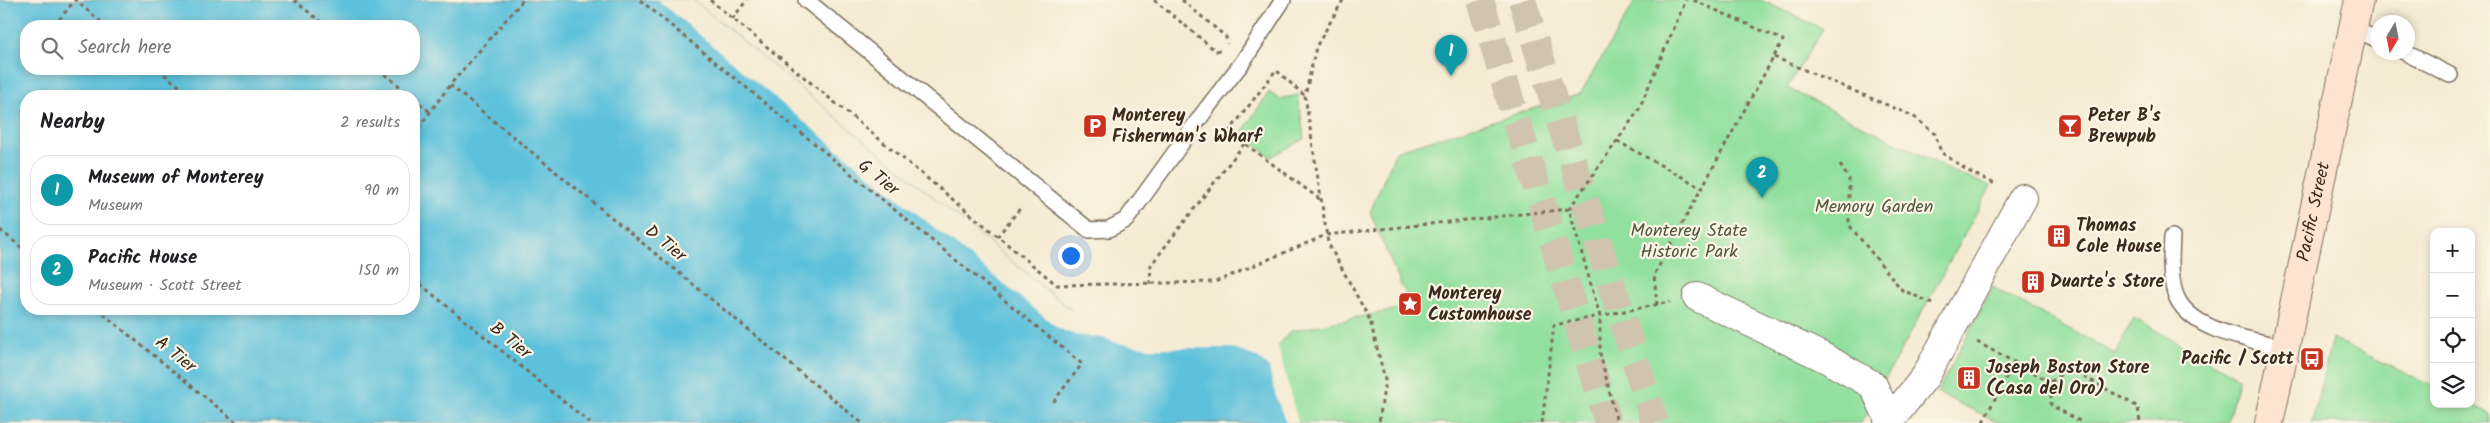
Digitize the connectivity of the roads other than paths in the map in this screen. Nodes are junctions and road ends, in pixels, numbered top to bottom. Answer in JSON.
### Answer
{"nodes":[{"id":1,"x":806,"y":0,"type":"edge"},
{"id":2,"x":1283,"y":0,"type":"edge"},
{"id":3,"x":2359,"y":0,"type":"edge"},
{"id":4,"x":2353,"y":28,"type":"junction"},
{"id":5,"x":2370,"y":36,"type":"edge"},
{"id":6,"x":2415,"y":58,"type":"edge"},
{"id":7,"x":2450,"y":75,"type":"dead end"},
{"id":8,"x":2022,"y":198,"type":"dead end"},
{"id":9,"x":2172,"y":237,"type":"dead end"},
{"id":10,"x":1698,"y":296,"type":"road end"},
{"id":11,"x":2285,"y":347,"type":"junction"},
{"id":12,"x":1889,"y":422,"type":"edge"},
{"id":13,"x":1917,"y":423,"type":"edge"},
{"id":14,"x":2269,"y":423,"type":"edge"}],
"edges":[{"from":1,"to":2,"type":"lane"},
{"from":3,"to":4,"type":"main road","name":"Pacific Street"},
{"from":4,"to":5,"type":"lane"},
{"from":4,"to":11,"type":"main road","name":"Pacific Street"},
{"from":6,"to":7,"type":"lane"},
{"from":8,"to":12,"type":"street"},
{"from":9,"to":11,"type":"lane"},
{"from":10,"to":12,"type":"street"},
{"from":11,"to":14,"type":"main road","name":"Pacific Street"},
{"from":12,"to":13,"type":"street"}]}
